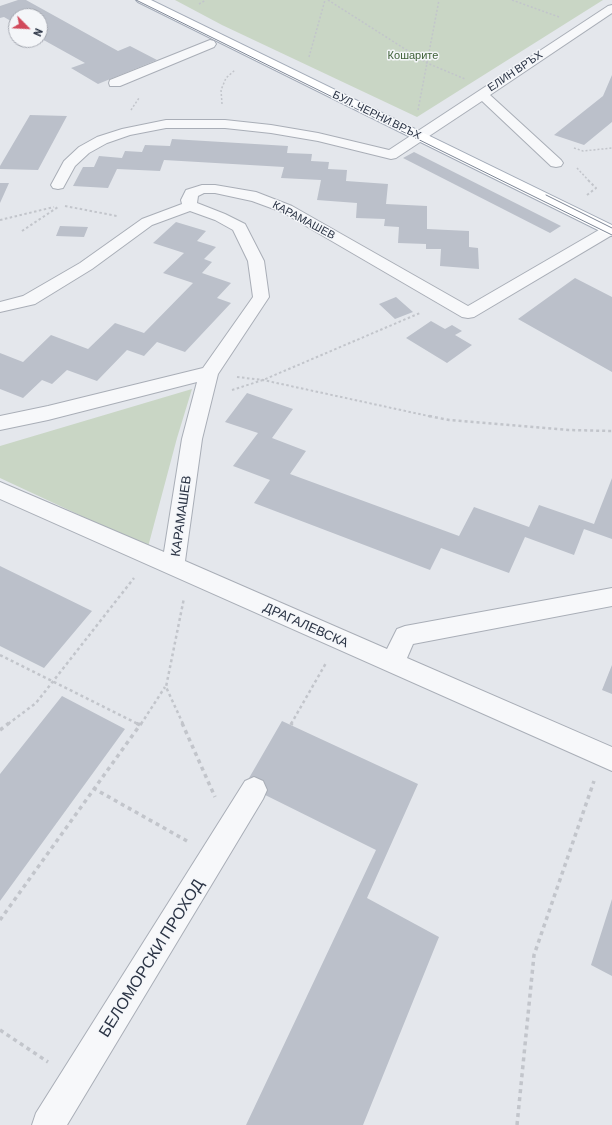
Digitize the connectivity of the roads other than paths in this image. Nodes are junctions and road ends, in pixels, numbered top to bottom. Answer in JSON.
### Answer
{"nodes":[{"id":1,"x":142,"y":0,"type":"edge"},
{"id":2,"x":612,"y":8,"type":"edge"},
{"id":3,"x":210,"y":44,"type":"dead end"},
{"id":4,"x":115,"y":83,"type":"dead end"},
{"id":5,"x":485,"y":92,"type":"junction"},
{"id":6,"x":419,"y":136,"type":"junction"},
{"id":7,"x":556,"y":163,"type":"dead end"},
{"id":8,"x":58,"y":185,"type":"dead end"},
{"id":9,"x":190,"y":206,"type":"junction"},
{"id":10,"x":611,"y":230,"type":"edge"},
{"id":11,"x":0,"y":307,"type":"edge"},
{"id":12,"x":209,"y":373,"type":"junction"},
{"id":13,"x":0,"y":423,"type":"edge"},
{"id":14,"x":0,"y":490,"type":"edge"},
{"id":15,"x":181,"y":570,"type":"junction"},
{"id":16,"x":612,"y":597,"type":"edge"},
{"id":17,"x":392,"y":663,"type":"junction"},
{"id":18,"x":608,"y":757,"type":"edge"},
{"id":19,"x":254,"y":790,"type":"dead end"},
{"id":20,"x":48,"y":1125,"type":"edge"}],
"edges":[{"from":1,"to":6,"type":"main road","name":"БУЛ. ЧЕРНИ ВРЪХ"},
{"from":2,"to":5,"type":"street","name":"ЕЛИН ВРЪХ"},
{"from":3,"to":4,"type":"street"},
{"from":5,"to":6,"type":"street","name":"ЕЛИН ВРЪХ"},
{"from":5,"to":7,"type":"street"},
{"from":6,"to":8,"type":"street","name":"ЕЛИН ВРЪХ"},
{"from":6,"to":10,"type":"main road","name":"БУЛ. ЧЕРНИ ВРЪХ"},
{"from":9,"to":10,"type":"street","name":"КАРАМАШЕВ"},
{"from":9,"to":11,"type":"street"},
{"from":9,"to":12,"type":"street","name":"КАРАМАШЕВ"},
{"from":12,"to":13,"type":"street"},
{"from":12,"to":15,"type":"street","name":"КАРАМАШЕВ"},
{"from":14,"to":15,"type":"street","name":"ДРАГАЛЕВСКА"},
{"from":15,"to":17,"type":"street","name":"ДРАГАЛЕВСКА"},
{"from":16,"to":17,"type":"street"},
{"from":17,"to":18,"type":"street","name":"ДРАГАЛЕВСКА"},
{"from":19,"to":20,"type":"street","name":"БЕЛОМОРСКИ ПРОХОД"}]}
